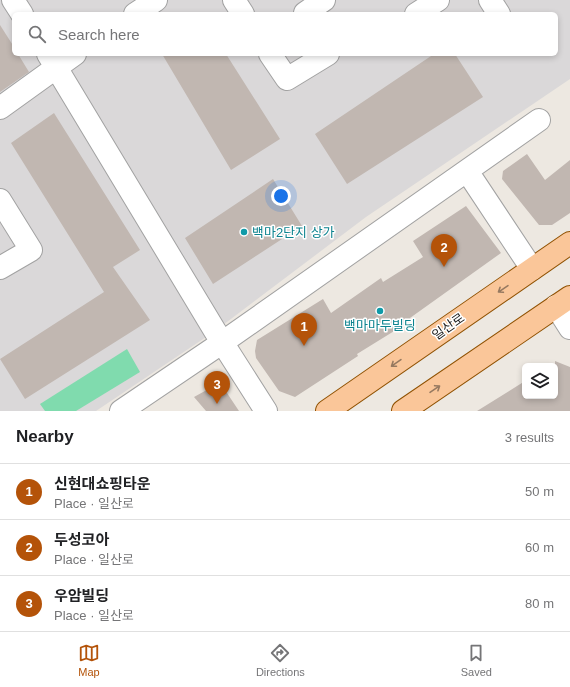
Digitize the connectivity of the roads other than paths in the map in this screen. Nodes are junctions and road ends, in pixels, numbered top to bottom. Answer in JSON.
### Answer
{"nodes":[{"id":1,"x":13,"y":0,"type":"edge"},
{"id":2,"x":156,"y":0,"type":"edge"},
{"id":3,"x":234,"y":0,"type":"edge"},
{"id":4,"x":324,"y":0,"type":"edge"},
{"id":5,"x":438,"y":0,"type":"edge"},
{"id":6,"x":490,"y":0,"type":"edge"},
{"id":7,"x":302,"y":9,"type":"edge"},
{"id":8,"x":21,"y":12,"type":"edge"},
{"id":9,"x":138,"y":12,"type":"edge"},
{"id":10,"x":242,"y":12,"type":"edge"},
{"id":11,"x":419,"y":12,"type":"edge"},
{"id":12,"x":498,"y":12,"type":"edge"},
{"id":13,"x":67,"y":56,"type":"edge"},
{"id":14,"x":271,"y":56,"type":"edge"},
{"id":15,"x":325,"y":56,"type":"edge"},
{"id":16,"x":52,"y":60,"type":"edge"},
{"id":17,"x":0,"y":108,"type":"edge"},
{"id":18,"x":539,"y":120,"type":"dead end"},
{"id":19,"x":467,"y":171,"type":"junction"},
{"id":20,"x":0,"y":200,"type":"edge"},
{"id":21,"x":570,"y":243,"type":"edge"},
{"id":22,"x":0,"y":268,"type":"edge"},
{"id":23,"x":532,"y":269,"type":"junction"},
{"id":24,"x":563,"y":301,"type":"edge"},
{"id":25,"x":570,"y":328,"type":"edge"},
{"id":26,"x":223,"y":342,"type":"junction"},
{"id":27,"x":121,"y":411,"type":"edge"},
{"id":28,"x":266,"y":411,"type":"edge"},
{"id":29,"x":327,"y":411,"type":"edge"},
{"id":30,"x":402,"y":411,"type":"edge"}],
"edges":[{"from":1,"to":8,"type":"street"},
{"from":2,"to":9,"type":"street"},
{"from":3,"to":10,"type":"street"},
{"from":4,"to":7,"type":"street"},
{"from":5,"to":11,"type":"street"},
{"from":6,"to":12,"type":"street"},
{"from":13,"to":16,"type":"street"},
{"from":14,"to":15,"type":"street"},
{"from":16,"to":17,"type":"street"},
{"from":16,"to":26,"type":"street"},
{"from":18,"to":19,"type":"street"},
{"from":19,"to":23,"type":"street"},
{"from":19,"to":26,"type":"street"},
{"from":20,"to":22,"type":"street"},
{"from":21,"to":23,"type":"main road","name":"일산로"},
{"from":23,"to":29,"type":"main road","name":"일산로","one_way":true},
{"from":24,"to":25,"type":"street"},
{"from":30,"to":24,"type":"main road","one_way":true},
{"from":26,"to":27,"type":"street"},
{"from":26,"to":28,"type":"street"}]}
